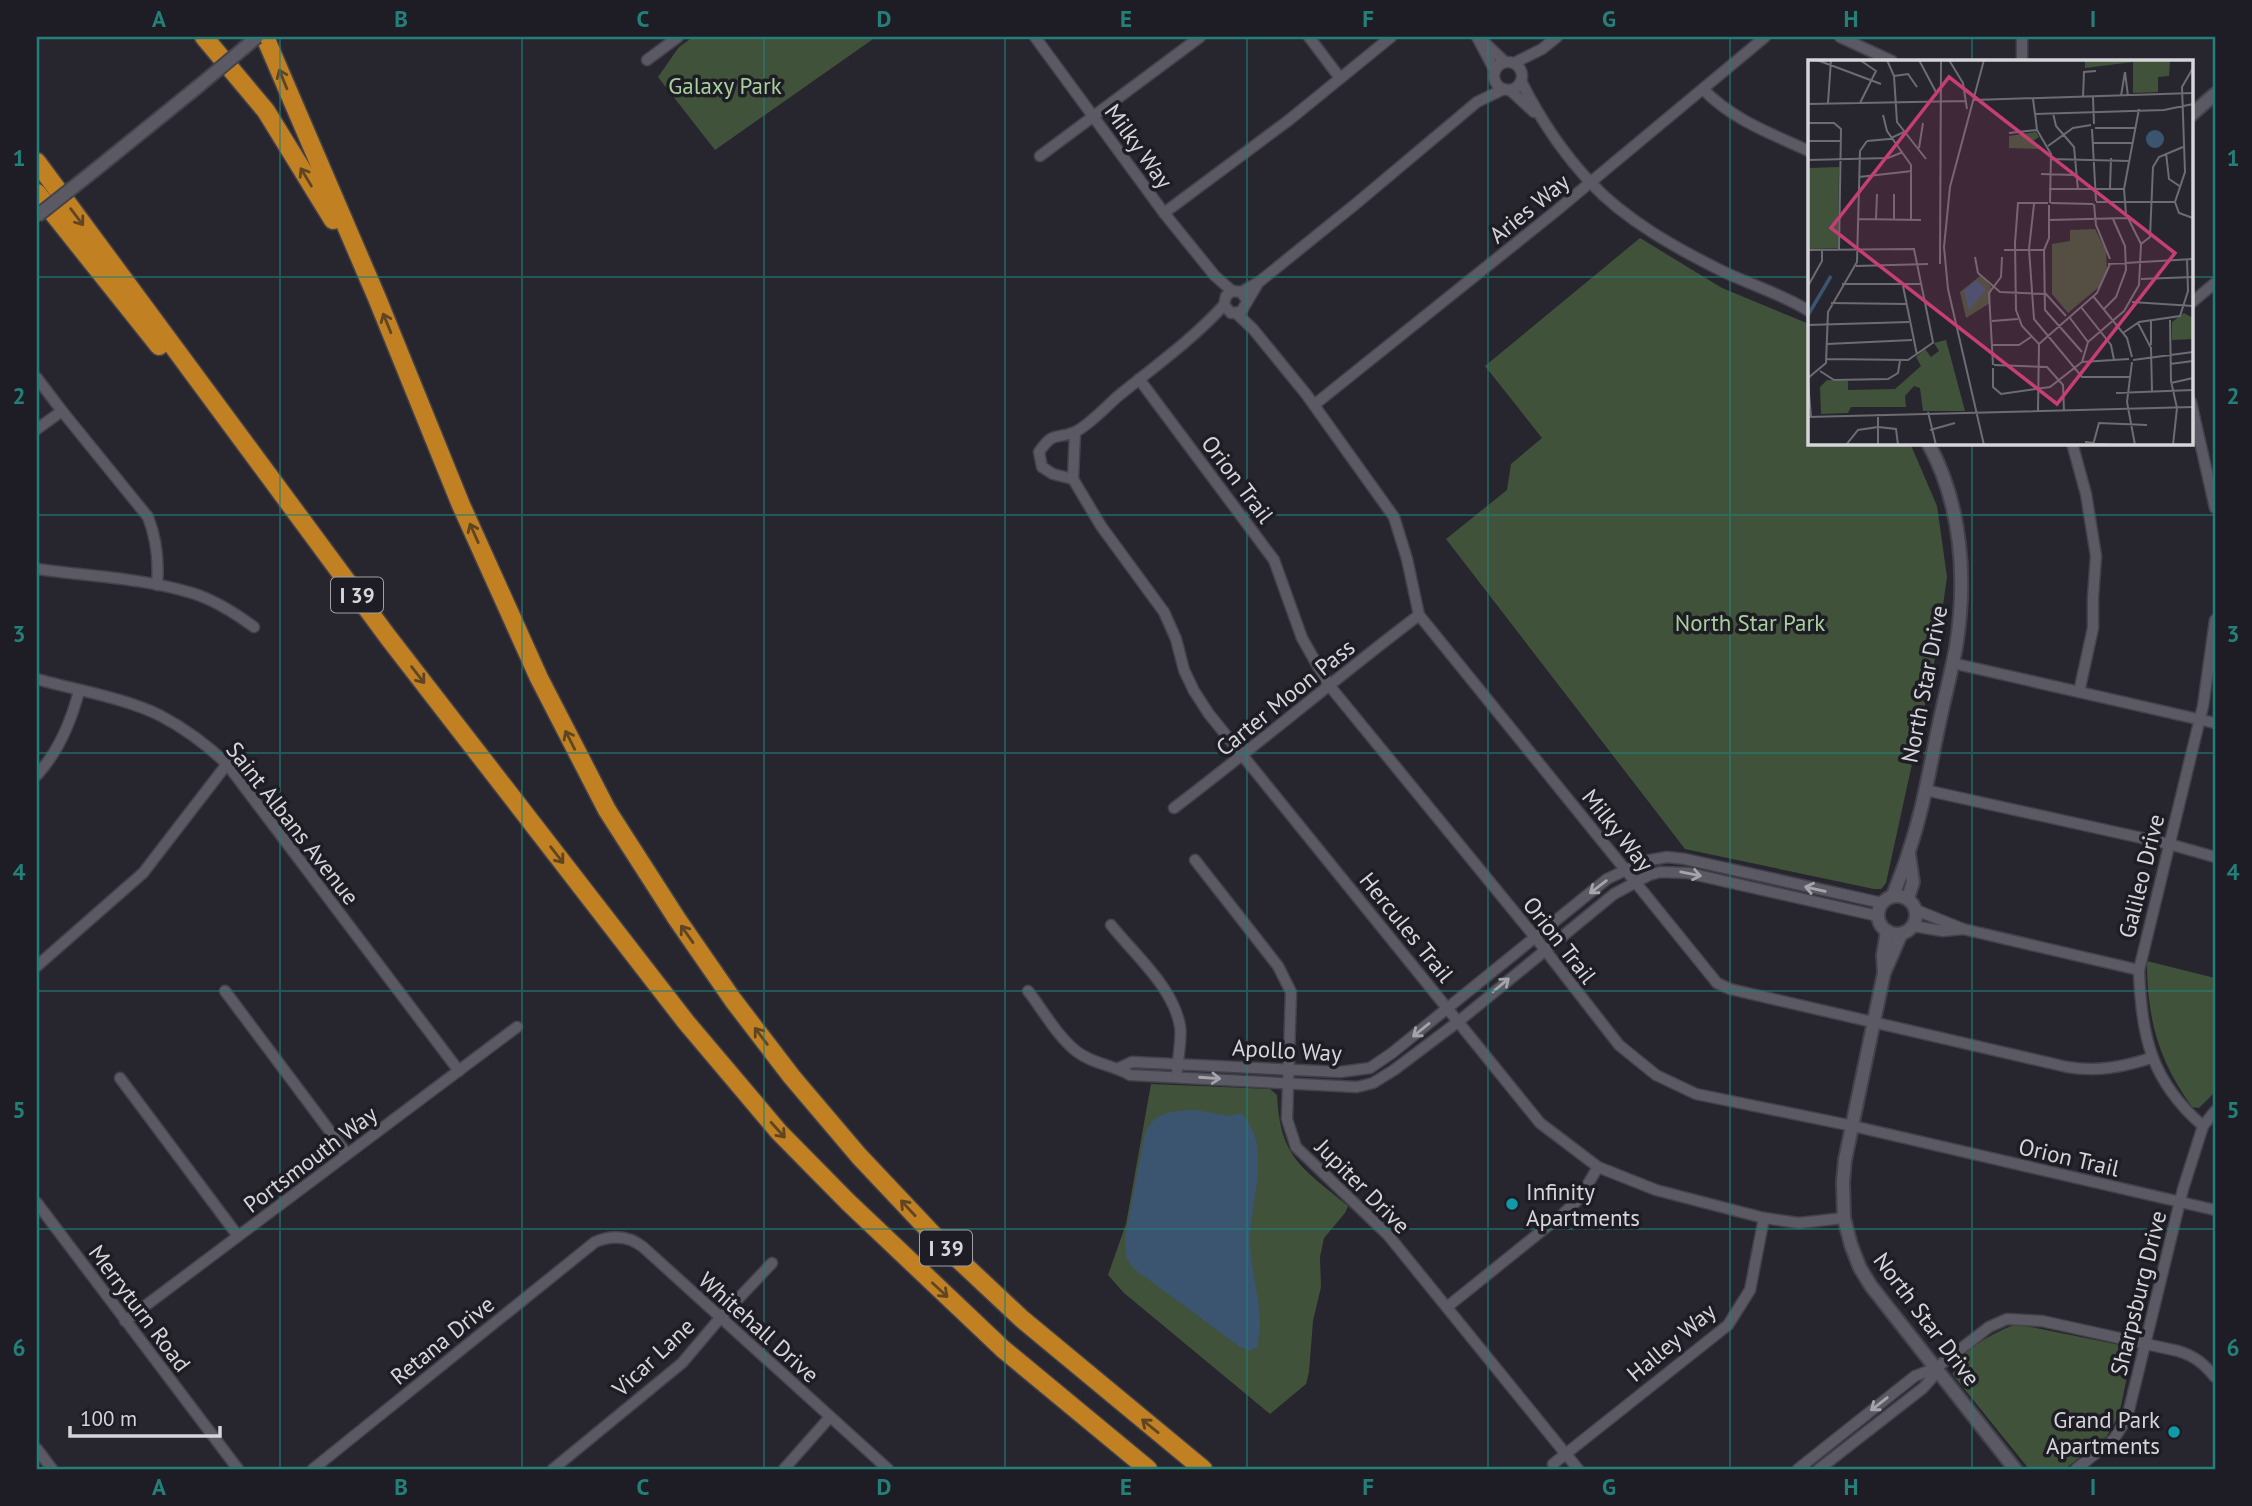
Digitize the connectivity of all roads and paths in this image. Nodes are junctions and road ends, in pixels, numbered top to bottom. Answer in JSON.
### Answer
{"nodes":[{"id":1,"x":204,"y":37,"type":"edge"},
{"id":2,"x":257,"y":37,"type":"edge"},
{"id":3,"x":265,"y":37,"type":"edge"},
{"id":4,"x":678,"y":37,"type":"edge"},
{"id":5,"x":1035,"y":37,"type":"edge"},
{"id":6,"x":1200,"y":37,"type":"edge"},
{"id":7,"x":1310,"y":37,"type":"edge"},
{"id":8,"x":1391,"y":37,"type":"edge"},
{"id":9,"x":1478,"y":37,"type":"edge"},
{"id":10,"x":1557,"y":37,"type":"edge"},
{"id":11,"x":1765,"y":37,"type":"edge"},
{"id":12,"x":1840,"y":37,"type":"edge"},
{"id":13,"x":2022,"y":37,"type":"edge"},
{"id":14,"x":1542,"y":49,"type":"junction"},
{"id":15,"x":647,"y":60,"type":"dead end"},
{"id":16,"x":1890,"y":60,"type":"edge"},
{"id":17,"x":2022,"y":60,"type":"edge"},
{"id":18,"x":1510,"y":63,"type":"junction"},
{"id":19,"x":1494,"y":74,"type":"junction"},
{"id":20,"x":1340,"y":78,"type":"junction"},
{"id":21,"x":1521,"y":78,"type":"junction"},
{"id":22,"x":1703,"y":89,"type":"junction"},
{"id":23,"x":1507,"y":90,"type":"junction"},
{"id":24,"x":2215,"y":94,"type":"edge"},
{"id":25,"x":1477,"y":102,"type":"junction"},
{"id":26,"x":2192,"y":114,"type":"edge"},
{"id":27,"x":1093,"y":116,"type":"junction"},
{"id":28,"x":1539,"y":117,"type":"junction"},
{"id":29,"x":1808,"y":151,"type":"edge"},
{"id":30,"x":1040,"y":156,"type":"dead end"},
{"id":31,"x":37,"y":162,"type":"edge"},
{"id":32,"x":1590,"y":182,"type":"junction"},
{"id":33,"x":37,"y":193,"type":"edge"},
{"id":34,"x":1164,"y":213,"type":"junction"},
{"id":35,"x":37,"y":216,"type":"edge"},
{"id":36,"x":367,"y":277,"type":"junction"},
{"id":37,"x":2215,"y":283,"type":"edge"},
{"id":38,"x":2192,"y":302,"type":"edge"},
{"id":39,"x":1235,"y":303,"type":"junction"},
{"id":40,"x":1808,"y":310,"type":"edge"},
{"id":41,"x":37,"y":378,"type":"edge"},
{"id":42,"x":1139,"y":379,"type":"junction"},
{"id":43,"x":1314,"y":405,"type":"junction"},
{"id":44,"x":2192,"y":406,"type":"edge"},
{"id":45,"x":62,"y":411,"type":"junction"},
{"id":46,"x":37,"y":429,"type":"edge"},
{"id":47,"x":1075,"y":432,"type":"junction"},
{"id":48,"x":1928,"y":444,"type":"edge"},
{"id":49,"x":2072,"y":444,"type":"edge"},
{"id":50,"x":1073,"y":479,"type":"junction"},
{"id":51,"x":2215,"y":508,"type":"edge"},
{"id":52,"x":37,"y":569,"type":"edge"},
{"id":53,"x":157,"y":585,"type":"junction"},
{"id":54,"x":1419,"y":615,"type":"junction"},
{"id":55,"x":2215,"y":620,"type":"edge"},
{"id":56,"x":254,"y":627,"type":"dead end"},
{"id":57,"x":388,"y":637,"type":"junction"},
{"id":58,"x":1952,"y":663,"type":"junction"},
{"id":59,"x":37,"y":679,"type":"edge"},
{"id":60,"x":1328,"y":684,"type":"junction"},
{"id":61,"x":79,"y":691,"type":"junction"},
{"id":62,"x":2079,"y":692,"type":"junction"},
{"id":63,"x":2199,"y":719,"type":"junction"},
{"id":64,"x":2215,"y":723,"type":"edge"},
{"id":65,"x":1243,"y":756,"type":"junction"},
{"id":66,"x":227,"y":764,"type":"junction"},
{"id":67,"x":37,"y":775,"type":"edge"},
{"id":68,"x":1925,"y":790,"type":"junction"},
{"id":69,"x":1174,"y":808,"type":"dead end"},
{"id":70,"x":2169,"y":844,"type":"junction"},
{"id":71,"x":1909,"y":852,"type":"junction"},
{"id":72,"x":2215,"y":857,"type":"edge"},
{"id":73,"x":1195,"y":860,"type":"dead end"},
{"id":74,"x":1625,"y":870,"type":"junction"},
{"id":75,"x":1634,"y":882,"type":"junction"},
{"id":76,"x":1908,"y":898,"type":"junction"},
{"id":77,"x":1884,"y":905,"type":"junction"},
{"id":78,"x":1916,"y":910,"type":"junction"},
{"id":79,"x":1111,"y":925,"type":"dead end"},
{"id":80,"x":1913,"y":926,"type":"junction"},
{"id":81,"x":1963,"y":929,"type":"junction"},
{"id":82,"x":1887,"y":931,"type":"junction"},
{"id":83,"x":1901,"y":934,"type":"junction"},
{"id":84,"x":1535,"y":937,"type":"junction"},
{"id":85,"x":1544,"y":949,"type":"junction"},
{"id":86,"x":37,"y":966,"type":"edge"},
{"id":87,"x":2139,"y":970,"type":"junction"},
{"id":88,"x":1884,"y":973,"type":"junction"},
{"id":89,"x":225,"y":991,"type":"dead end"},
{"id":90,"x":1028,"y":991,"type":"dead end"},
{"id":91,"x":1449,"y":1008,"type":"junction"},
{"id":92,"x":1459,"y":1021,"type":"junction"},
{"id":93,"x":1874,"y":1022,"type":"junction"},
{"id":94,"x":517,"y":1027,"type":"dead end"},
{"id":95,"x":2151,"y":1058,"type":"junction"},
{"id":96,"x":1178,"y":1064,"type":"junction"},
{"id":97,"x":1119,"y":1068,"type":"junction"},
{"id":98,"x":1288,"y":1069,"type":"junction"},
{"id":99,"x":458,"y":1071,"type":"junction"},
{"id":100,"x":1177,"y":1076,"type":"junction"},
{"id":101,"x":120,"y":1078,"type":"dead end"},
{"id":102,"x":1288,"y":1083,"type":"junction"},
{"id":103,"x":2215,"y":1111,"type":"edge"},
{"id":104,"x":1853,"y":1126,"type":"junction"},
{"id":105,"x":2203,"y":1126,"type":"junction"},
{"id":106,"x":347,"y":1154,"type":"junction"},
{"id":107,"x":1598,"y":1167,"type":"junction"},
{"id":108,"x":2180,"y":1201,"type":"junction"},
{"id":109,"x":37,"y":1203,"type":"edge"},
{"id":110,"x":2215,"y":1210,"type":"edge"},
{"id":111,"x":1764,"y":1217,"type":"junction"},
{"id":112,"x":1844,"y":1218,"type":"junction"},
{"id":113,"x":238,"y":1237,"type":"junction"},
{"id":114,"x":595,"y":1242,"type":"joint"},
{"id":115,"x":772,"y":1263,"type":"dead end"},
{"id":116,"x":1447,"y":1307,"type":"junction"},
{"id":117,"x":721,"y":1317,"type":"junction"},
{"id":118,"x":125,"y":1321,"type":"junction"},
{"id":119,"x":2144,"y":1343,"type":"junction"},
{"id":120,"x":1936,"y":1368,"type":"junction"},
{"id":121,"x":2215,"y":1377,"type":"edge"},
{"id":122,"x":830,"y":1417,"type":"junction"},
{"id":123,"x":37,"y":1449,"type":"edge"},
{"id":124,"x":1565,"y":1453,"type":"junction"},
{"id":125,"x":1553,"y":1464,"type":"dead end"},
{"id":126,"x":52,"y":1469,"type":"edge"},
{"id":127,"x":238,"y":1469,"type":"edge"},
{"id":128,"x":313,"y":1469,"type":"edge"},
{"id":129,"x":553,"y":1469,"type":"edge"},
{"id":130,"x":783,"y":1469,"type":"edge"},
{"id":131,"x":888,"y":1469,"type":"edge"},
{"id":132,"x":1147,"y":1469,"type":"edge"},
{"id":133,"x":1203,"y":1469,"type":"edge"},
{"id":134,"x":1578,"y":1469,"type":"edge"},
{"id":135,"x":1798,"y":1469,"type":"edge"},
{"id":136,"x":1819,"y":1469,"type":"edge"},
{"id":137,"x":2015,"y":1469,"type":"edge"},
{"id":138,"x":2076,"y":1469,"type":"edge"}],
"edges":[{"from":36,"to":1,"type":"highway","one_way":true},
{"from":2,"to":35,"type":"street","bridge":true},
{"from":36,"to":3,"type":"highway","number":"I 39","one_way":true},
{"from":4,"to":15,"type":"street"},
{"from":5,"to":27,"type":"street","name":"Milky Way"},
{"from":6,"to":27,"type":"street"},
{"from":7,"to":20,"type":"street"},
{"from":8,"to":20,"type":"street"},
{"from":9,"to":18,"type":"street"},
{"from":9,"to":19,"type":"street"},
{"from":10,"to":14,"type":"street"},
{"from":11,"to":22,"type":"street","name":"Aries Way"},
{"from":12,"to":16,"type":"street"},
{"from":13,"to":17,"type":"street"},
{"from":14,"to":18,"type":"street"},
{"from":14,"to":21,"type":"street"},
{"from":18,"to":19,"type":"street"},
{"from":18,"to":21,"type":"street"},
{"from":19,"to":23,"type":"street"},
{"from":19,"to":25,"type":"street"},
{"from":20,"to":34,"type":"street"},
{"from":21,"to":23,"type":"street"},
{"from":21,"to":28,"type":"street"},
{"from":22,"to":29,"type":"street"},
{"from":22,"to":32,"type":"street","name":"Aries Way"},
{"from":23,"to":25,"type":"street"},
{"from":23,"to":28,"type":"street"},
{"from":24,"to":26,"type":"street"},
{"from":25,"to":39,"type":"street"},
{"from":27,"to":30,"type":"street"},
{"from":27,"to":34,"type":"street","name":"Milky Way"},
{"from":28,"to":32,"type":"street"},
{"from":31,"to":57,"type":"highway","number":"I 39","one_way":true},
{"from":32,"to":40,"type":"street"},
{"from":32,"to":43,"type":"street","name":"Aries Way"},
{"from":33,"to":57,"type":"highway"},
{"from":34,"to":39,"type":"street","name":"Milky Way"},
{"from":133,"to":36,"type":"highway","number":"I 39","one_way":true},
{"from":37,"to":38,"type":"street"},
{"from":39,"to":42,"type":"street"},
{"from":39,"to":43,"type":"street","name":"Milky Way"},
{"from":41,"to":45,"type":"street"},
{"from":42,"to":47,"type":"street"},
{"from":42,"to":60,"type":"street","name":"Orion Trail"},
{"from":43,"to":54,"type":"street","name":"Milky Way"},
{"from":44,"to":51,"type":"street"},
{"from":45,"to":46,"type":"street"},
{"from":45,"to":53,"type":"street"},
{"from":47,"to":50,"type":"street"},
{"from":47,"to":50,"type":"street"},
{"from":48,"to":58,"type":"street","name":"North Star Drive"},
{"from":49,"to":62,"type":"street"},
{"from":50,"to":65,"type":"street","name":"Hercules Trail"},
{"from":52,"to":53,"type":"street"},
{"from":53,"to":56,"type":"street"},
{"from":54,"to":60,"type":"street","name":"Carter Moon Pass"},
{"from":54,"to":74,"type":"street","name":"Milky Way"},
{"from":55,"to":63,"type":"street","name":"Galileo Drive"},
{"from":57,"to":132,"type":"highway","number":"I 39","one_way":true},
{"from":58,"to":62,"type":"street"},
{"from":58,"to":68,"type":"street","name":"North Star Drive"},
{"from":59,"to":61,"type":"street","name":"Saint Albans Avenue"},
{"from":60,"to":65,"type":"street","name":"Carter Moon Pass"},
{"from":60,"to":84,"type":"street","name":"Orion Trail"},
{"from":61,"to":66,"type":"street","name":"Saint Albans Avenue"},
{"from":61,"to":67,"type":"street"},
{"from":62,"to":63,"type":"street"},
{"from":63,"to":64,"type":"street"},
{"from":63,"to":70,"type":"street","name":"Galileo Drive"},
{"from":65,"to":69,"type":"street","name":"Carter Moon Pass"},
{"from":65,"to":91,"type":"street","name":"Hercules Trail"},
{"from":66,"to":86,"type":"street"},
{"from":66,"to":99,"type":"street","name":"Saint Albans Avenue"},
{"from":68,"to":70,"type":"street"},
{"from":68,"to":71,"type":"street","name":"North Star Drive"},
{"from":70,"to":72,"type":"street"},
{"from":70,"to":87,"type":"street","name":"Galileo Drive"},
{"from":71,"to":76,"type":"street","name":"North Star Drive"},
{"from":71,"to":77,"type":"street","name":"North Star Drive"},
{"from":73,"to":98,"type":"street","name":"Jupiter Drive"},
{"from":74,"to":75,"type":"street","name":"Milky Way"},
{"from":77,"to":74,"type":"street","name":"Apollo Way","one_way":true},
{"from":74,"to":84,"type":"street","name":"Apollo Way","one_way":true},
{"from":75,"to":77,"type":"street","name":"Apollo Way","one_way":true},
{"from":75,"to":85,"type":"street","name":"Apollo Way"},
{"from":75,"to":93,"type":"street","name":"Milky Way"},
{"from":76,"to":77,"type":"street"},
{"from":76,"to":78,"type":"street"},
{"from":77,"to":82,"type":"street"},
{"from":78,"to":80,"type":"street"},
{"from":78,"to":81,"type":"street"},
{"from":79,"to":96,"type":"street"},
{"from":80,"to":81,"type":"street"},
{"from":80,"to":83,"type":"street"},
{"from":81,"to":87,"type":"street"},
{"from":82,"to":83,"type":"street"},
{"from":82,"to":88,"type":"street","name":"North Star Drive"},
{"from":83,"to":88,"type":"street","name":"North Star Drive"},
{"from":84,"to":85,"type":"street","name":"Orion Trail"},
{"from":84,"to":91,"type":"street","name":"Apollo Way"},
{"from":92,"to":85,"type":"street","name":"Apollo Way","one_way":true},
{"from":85,"to":104,"type":"street","name":"Orion Trail"},
{"from":87,"to":95,"type":"street","name":"Galileo Drive"},
{"from":88,"to":93,"type":"street","name":"North Star Drive"},
{"from":89,"to":106,"type":"street"},
{"from":90,"to":97,"type":"street","name":"Apollo Way"},
{"from":91,"to":92,"type":"street","name":"Hercules Trail"},
{"from":91,"to":98,"type":"street","name":"Apollo Way","one_way":true},
{"from":92,"to":102,"type":"street","name":"Apollo Way"},
{"from":92,"to":107,"type":"street","name":"Hercules Trail"},
{"from":93,"to":95,"type":"street","name":"Milky Way"},
{"from":93,"to":104,"type":"street","name":"North Star Drive"},
{"from":94,"to":99,"type":"street","name":"Portsmouth Way"},
{"from":95,"to":105,"type":"street","name":"Galileo Drive"},
{"from":96,"to":97,"type":"street","name":"Apollo Way"},
{"from":96,"to":98,"type":"street","name":"Apollo Way"},
{"from":96,"to":100,"type":"street"},
{"from":97,"to":100,"type":"street","name":"Apollo Way"},
{"from":98,"to":102,"type":"street","name":"Jupiter Drive"},
{"from":99,"to":106,"type":"street","name":"Portsmouth Way"},
{"from":100,"to":102,"type":"street","name":"Apollo Way","one_way":true},
{"from":101,"to":113,"type":"street"},
{"from":102,"to":116,"type":"street","name":"Jupiter Drive"},
{"from":103,"to":105,"type":"street","name":"Sharpsburg Drive"},
{"from":104,"to":108,"type":"street","name":"Orion Trail"},
{"from":104,"to":112,"type":"street","name":"North Star Drive"},
{"from":105,"to":108,"type":"street","name":"Sharpsburg Drive"},
{"from":106,"to":113,"type":"street","name":"Portsmouth Way"},
{"from":107,"to":111,"type":"street","name":"Hercules Trail"},
{"from":107,"to":116,"type":"street"},
{"from":108,"to":110,"type":"street","name":"Orion Trail"},
{"from":108,"to":119,"type":"street","name":"Sharpsburg Drive"},
{"from":109,"to":118,"type":"street","name":"Merryturn Road"},
{"from":111,"to":112,"type":"street","name":"Hercules Trail"},
{"from":111,"to":124,"type":"street","name":"Halley Way"},
{"from":112,"to":120,"type":"street","name":"North Star Drive"},
{"from":113,"to":118,"type":"street","name":"Portsmouth Way"},
{"from":114,"to":117,"type":"street","name":"Whitehall Drive"},
{"from":114,"to":128,"type":"street","name":"Retana Drive"},
{"from":115,"to":117,"type":"street","name":"Vicar Lane"},
{"from":116,"to":124,"type":"street","name":"Jupiter Drive"},
{"from":117,"to":122,"type":"street","name":"Whitehall Drive"},
{"from":117,"to":129,"type":"street","name":"Vicar Lane"},
{"from":118,"to":127,"type":"street","name":"Merryturn Road"},
{"from":119,"to":120,"type":"street"},
{"from":119,"to":121,"type":"street"},
{"from":119,"to":138,"type":"street","name":"Sharpsburg Drive"},
{"from":120,"to":135,"type":"street","one_way":true},
{"from":120,"to":136,"type":"street"},
{"from":120,"to":137,"type":"street","name":"North Star Drive"},
{"from":122,"to":130,"type":"street"},
{"from":122,"to":131,"type":"street","name":"Whitehall Drive"},
{"from":123,"to":126,"type":"street"},
{"from":124,"to":125,"type":"street","name":"Halley Way"},
{"from":124,"to":134,"type":"street","name":"Jupiter Drive"}]}
